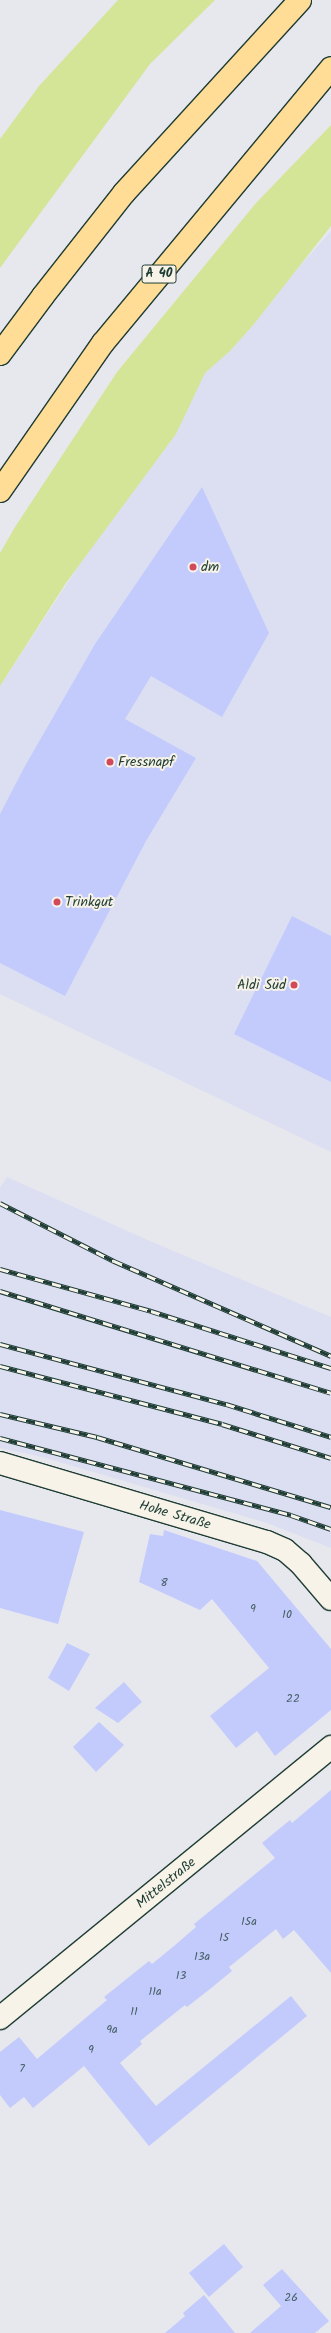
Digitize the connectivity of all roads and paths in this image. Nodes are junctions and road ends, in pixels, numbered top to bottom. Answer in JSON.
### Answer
{"nodes":[{"id":1,"x":300,"y":0,"type":"edge"},
{"id":2,"x":331,"y":68,"type":"edge"},
{"id":3,"x":0,"y":354,"type":"edge"},
{"id":4,"x":0,"y":491,"type":"edge"},
{"id":5,"x":0,"y":1463,"type":"edge"},
{"id":6,"x":331,"y":1599,"type":"edge"},
{"id":7,"x":331,"y":1747,"type":"edge"},
{"id":8,"x":0,"y":2018,"type":"edge"}],
"edges":[{"from":1,"to":3,"type":"highway"},
{"from":2,"to":4,"type":"highway","number":"A 40"},
{"from":5,"to":6,"type":"street","name":"Hohe Straße"},
{"from":7,"to":8,"type":"street","name":"Mittelstraße"}]}
